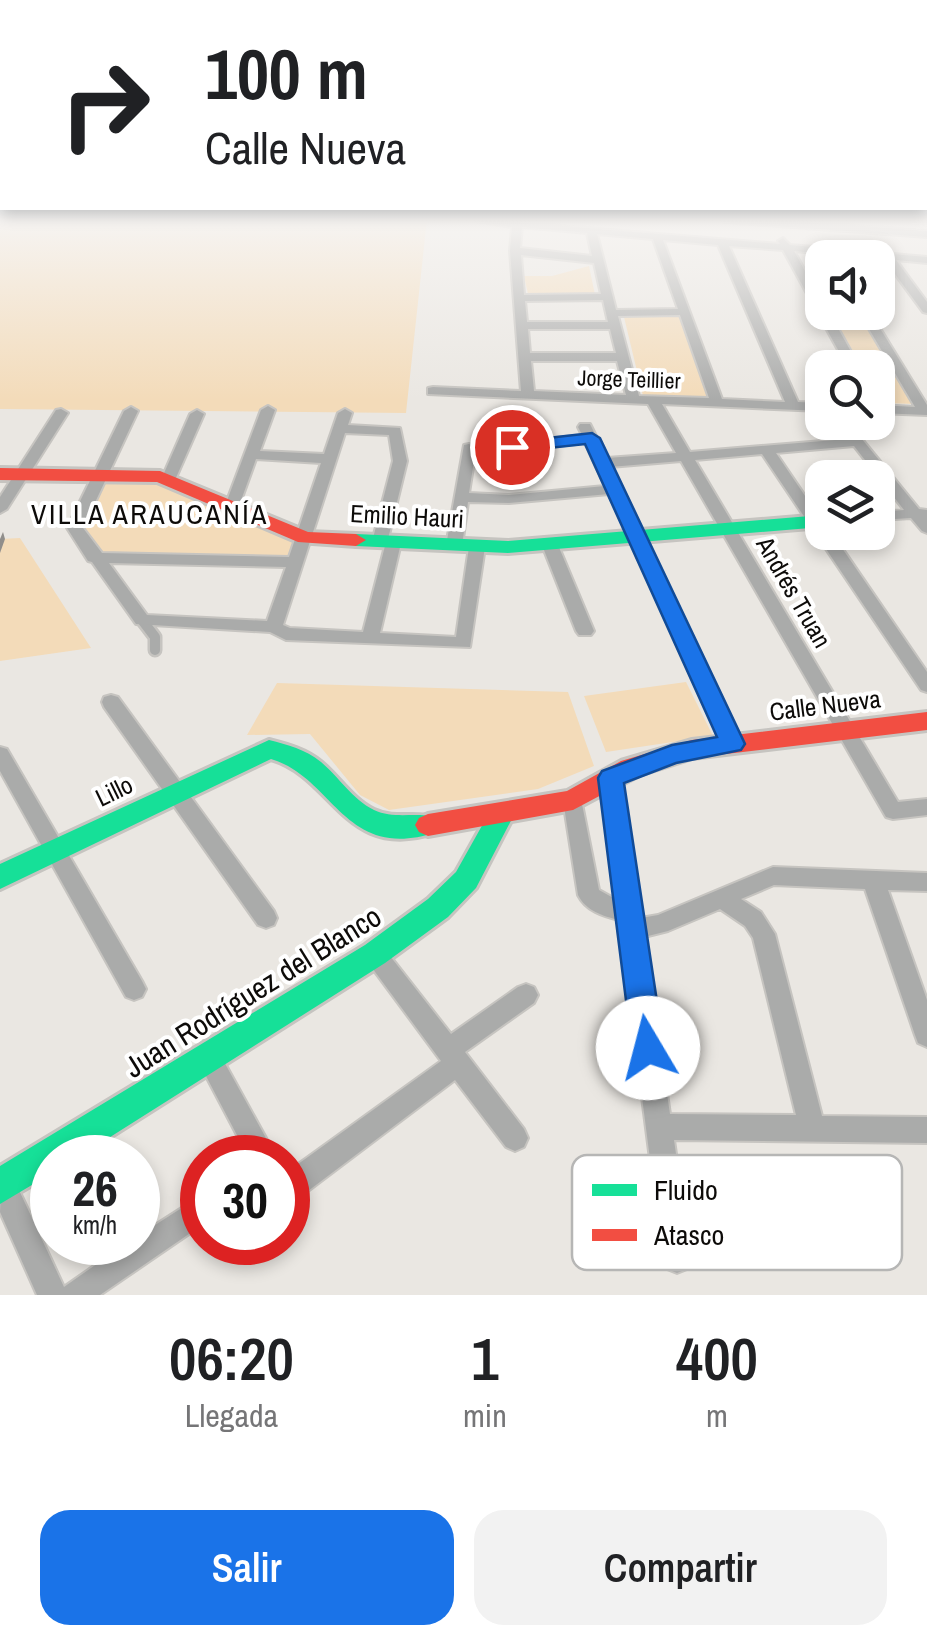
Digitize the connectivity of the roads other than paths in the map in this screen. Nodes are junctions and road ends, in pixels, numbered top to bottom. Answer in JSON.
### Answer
{"nodes":[{"id":1,"x":518,"y":279,"type":"edge"},
{"id":2,"x":602,"y":279,"type":"edge"},
{"id":3,"x":673,"y":279,"type":"edge"},
{"id":4,"x":738,"y":279,"type":"edge"},
{"id":5,"x":905,"y":279,"type":"edge"},
{"id":6,"x":607,"y":296,"type":"junction"},
{"id":7,"x":520,"y":298,"type":"junction"},
{"id":8,"x":927,"y":310,"type":"edge"},
{"id":9,"x":685,"y":312,"type":"junction"},
{"id":10,"x":613,"y":319,"type":"junction"},
{"id":11,"x":522,"y":326,"type":"junction"},
{"id":12,"x":875,"y":330,"type":"edge"},
{"id":13,"x":525,"y":357,"type":"junction"},
{"id":14,"x":622,"y":357,"type":"junction"},
{"id":15,"x":433,"y":391,"type":"dead end"},
{"id":16,"x":528,"y":395,"type":"junction"},
{"id":17,"x":633,"y":399,"type":"junction"},
{"id":18,"x":652,"y":399,"type":"junction"},
{"id":19,"x":718,"y":402,"type":"junction"},
{"id":20,"x":793,"y":405,"type":"junction"},
{"id":21,"x":805,"y":406,"type":"edge"},
{"id":22,"x":895,"y":409,"type":"edge"},
{"id":23,"x":268,"y":410,"type":"dead end"},
{"id":24,"x":131,"y":411,"type":"dead end"},
{"id":25,"x":926,"y":411,"type":"edge"},
{"id":26,"x":60,"y":413,"type":"dead end"},
{"id":27,"x":198,"y":414,"type":"dead end"},
{"id":28,"x":857,"y":442,"type":"joint"},
{"id":29,"x":512,"y":447,"type":"dead end"},
{"id":30,"x":469,"y":448,"type":"dead end"},
{"id":31,"x":766,"y":449,"type":"junction"},
{"id":32,"x":251,"y":456,"type":"junction"},
{"id":33,"x":685,"y":456,"type":"junction"},
{"id":34,"x":330,"y":459,"type":"junction"},
{"id":35,"x":603,"y":463,"type":"junction"},
{"id":36,"x":11,"y":474,"type":"edge"},
{"id":37,"x":99,"y":475,"type":"junction"},
{"id":38,"x":168,"y":480,"type":"junction"},
{"id":39,"x":614,"y":489,"type":"junction"},
{"id":40,"x":462,"y":497,"type":"junction"},
{"id":41,"x":805,"y":504,"type":"edge"},
{"id":42,"x":232,"y":506,"type":"junction"},
{"id":43,"x":0,"y":509,"type":"edge"},
{"id":44,"x":921,"y":513,"type":"edge"},
{"id":45,"x":895,"y":515,"type":"edge"},
{"id":46,"x":805,"y":528,"type":"edge"},
{"id":47,"x":927,"y":528,"type":"edge"},
{"id":48,"x":728,"y":530,"type":"junction"},
{"id":49,"x":636,"y":536,"type":"junction"},
{"id":50,"x":305,"y":538,"type":"junction"},
{"id":51,"x":386,"y":542,"type":"junction"},
{"id":52,"x":550,"y":545,"type":"junction"},
{"id":53,"x":465,"y":546,"type":"junction"},
{"id":54,"x":836,"y":550,"type":"edge"},
{"id":55,"x":94,"y":558,"type":"junction"},
{"id":56,"x":296,"y":562,"type":"junction"},
{"id":57,"x":142,"y":620,"type":"junction"},
{"id":58,"x":274,"y":627,"type":"junction"},
{"id":59,"x":586,"y":631,"type":"dead end"},
{"id":60,"x":370,"y":638,"type":"junction"},
{"id":61,"x":155,"y":650,"type":"dead end"},
{"id":62,"x":927,"y":686,"type":"edge"},
{"id":63,"x":111,"y":702,"type":"dead end"},
{"id":64,"x":927,"y":721,"type":"edge"},
{"id":65,"x":846,"y":731,"type":"junction"},
{"id":66,"x":732,"y":744,"type":"junction"},
{"id":67,"x":0,"y":754,"type":"edge"},
{"id":68,"x":252,"y":755,"type":"joint"},
{"id":69,"x":611,"y":778,"type":"junction"},
{"id":70,"x":176,"y":791,"type":"junction"},
{"id":71,"x":573,"y":800,"type":"junction"},
{"id":72,"x":927,"y":807,"type":"edge"},
{"id":73,"x":502,"y":814,"type":"junction"},
{"id":74,"x":54,"y":850,"type":"junction"},
{"id":75,"x":0,"y":877,"type":"edge"},
{"id":76,"x":873,"y":879,"type":"junction"},
{"id":77,"x":927,"y":882,"type":"edge"},
{"id":78,"x":720,"y":896,"type":"junction"},
{"id":79,"x":266,"y":918,"type":"dead end"},
{"id":80,"x":631,"y":921,"type":"junction"},
{"id":81,"x":375,"y":954,"type":"junction"},
{"id":82,"x":134,"y":989,"type":"dead end"},
{"id":83,"x":526,"y":994,"type":"dead end"},
{"id":84,"x":927,"y":1035,"type":"edge"},
{"id":85,"x":453,"y":1056,"type":"junction"},
{"id":86,"x":208,"y":1057,"type":"junction"},
{"id":87,"x":658,"y":1127,"type":"junction"},
{"id":88,"x":813,"y":1130,"type":"junction"},
{"id":89,"x":927,"y":1130,"type":"edge"},
{"id":90,"x":251,"y":1135,"type":"edge"},
{"id":91,"x":515,"y":1138,"type":"dead end"},
{"id":92,"x":662,"y":1155,"type":"edge"},
{"id":93,"x":310,"y":1170,"type":"edge"},
{"id":94,"x":1,"y":1185,"type":"edge"},
{"id":95,"x":180,"y":1224,"type":"edge"},
{"id":96,"x":52,"y":1295,"type":"edge"},
{"id":97,"x":75,"y":1295,"type":"edge"}],
"edges":[{"from":1,"to":7,"type":"street"},
{"from":2,"to":6,"type":"street"},
{"from":3,"to":9,"type":"street"},
{"from":4,"to":20,"type":"street"},
{"from":5,"to":8,"type":"street"},
{"from":6,"to":7,"type":"street"},
{"from":6,"to":10,"type":"street"},
{"from":7,"to":11,"type":"street"},
{"from":9,"to":10,"type":"street"},
{"from":9,"to":19,"type":"street"},
{"from":10,"to":11,"type":"street"},
{"from":10,"to":14,"type":"street"},
{"from":11,"to":13,"type":"street"},
{"from":12,"to":25,"type":"street"},
{"from":13,"to":14,"type":"street"},
{"from":13,"to":16,"type":"street"},
{"from":14,"to":17,"type":"street"},
{"from":15,"to":16,"type":"street","name":"Jorge Teillier"},
{"from":16,"to":17,"type":"street","name":"Jorge Teillier"},
{"from":17,"to":18,"type":"street","name":"Jorge Teillier"},
{"from":18,"to":19,"type":"street","name":"Jorge Teillier"},
{"from":18,"to":33,"type":"street","name":"Andrés Truan"},
{"from":19,"to":20,"type":"street","name":"Jorge Teillier"},
{"from":20,"to":21,"type":"street","name":"Jorge Teillier"},
{"from":22,"to":25,"type":"street"},
{"from":23,"to":32,"type":"street"},
{"from":24,"to":37,"type":"street"},
{"from":26,"to":36,"type":"street"},
{"from":27,"to":38,"type":"street"},
{"from":28,"to":31,"type":"street"},
{"from":28,"to":44,"type":"street"},
{"from":29,"to":35,"type":"street"},
{"from":30,"to":40,"type":"street"},
{"from":31,"to":33,"type":"street"},
{"from":31,"to":41,"type":"street"},
{"from":32,"to":34,"type":"street"},
{"from":32,"to":42,"type":"street"},
{"from":33,"to":35,"type":"street"},
{"from":33,"to":48,"type":"street","name":"Andrés Truan"},
{"from":34,"to":50,"type":"street"},
{"from":34,"to":51,"type":"street"},
{"from":35,"to":39,"type":"street"},
{"from":36,"to":37,"type":"street","name":"Emilio Hauri"},
{"from":36,"to":43,"type":"street"},
{"from":37,"to":38,"type":"street","name":"Emilio Hauri"},
{"from":37,"to":55,"type":"street"},
{"from":38,"to":42,"type":"street","name":"Emilio Hauri"},
{"from":39,"to":40,"type":"street"},
{"from":39,"to":49,"type":"street"},
{"from":40,"to":53,"type":"street"},
{"from":42,"to":50,"type":"street","name":"Emilio Hauri"},
{"from":44,"to":45,"type":"street"},
{"from":44,"to":47,"type":"street"},
{"from":46,"to":48,"type":"street","name":"Emilio Hauri"},
{"from":48,"to":49,"type":"street","name":"Emilio Hauri"},
{"from":48,"to":65,"type":"street","name":"Andrés Truan"},
{"from":49,"to":52,"type":"street","name":"Emilio Hauri"},
{"from":49,"to":66,"type":"street"},
{"from":50,"to":51,"type":"street","name":"Emilio Hauri"},
{"from":50,"to":56,"type":"street"},
{"from":51,"to":53,"type":"street","name":"Emilio Hauri"},
{"from":51,"to":60,"type":"street"},
{"from":52,"to":53,"type":"street","name":"Emilio Hauri"},
{"from":52,"to":59,"type":"street"},
{"from":53,"to":60,"type":"street"},
{"from":54,"to":62,"type":"street"},
{"from":55,"to":56,"type":"street"},
{"from":55,"to":57,"type":"street"},
{"from":56,"to":58,"type":"street"},
{"from":57,"to":58,"type":"street"},
{"from":57,"to":61,"type":"lane"},
{"from":58,"to":60,"type":"street"},
{"from":63,"to":70,"type":"street"},
{"from":64,"to":65,"type":"street","name":"Calle Nueva"},
{"from":65,"to":66,"type":"street","name":"Calle Nueva"},
{"from":65,"to":72,"type":"street","name":"Andrés Truan"},
{"from":66,"to":69,"type":"street","name":"Calle Nueva"},
{"from":67,"to":74,"type":"street"},
{"from":68,"to":70,"type":"street","name":"Lillo"},
{"from":68,"to":73,"type":"street","name":"Calle Nueva"},
{"from":69,"to":71,"type":"street","name":"Calle Nueva"},
{"from":69,"to":80,"type":"street"},
{"from":70,"to":74,"type":"street","name":"Lillo"},
{"from":70,"to":79,"type":"street"},
{"from":71,"to":73,"type":"street","name":"Calle Nueva"},
{"from":71,"to":80,"type":"street"},
{"from":73,"to":81,"type":"street","name":"Juan Rodríguez del Blanco"},
{"from":74,"to":75,"type":"street","name":"Lillo"},
{"from":74,"to":82,"type":"street"},
{"from":76,"to":77,"type":"street"},
{"from":76,"to":78,"type":"street"},
{"from":76,"to":84,"type":"street"},
{"from":78,"to":80,"type":"street"},
{"from":78,"to":88,"type":"street"},
{"from":80,"to":87,"type":"street"},
{"from":81,"to":85,"type":"street"},
{"from":81,"to":86,"type":"street","name":"Juan Rodríguez del Blanco"},
{"from":83,"to":85,"type":"street"},
{"from":85,"to":91,"type":"street"},
{"from":85,"to":93,"type":"street"},
{"from":86,"to":90,"type":"street"},
{"from":86,"to":94,"type":"street","name":"Juan Rodríguez del Blanco"},
{"from":87,"to":88,"type":"street"},
{"from":87,"to":92,"type":"street"},
{"from":88,"to":89,"type":"street"},
{"from":94,"to":96,"type":"street"},
{"from":95,"to":97,"type":"street"}]}
